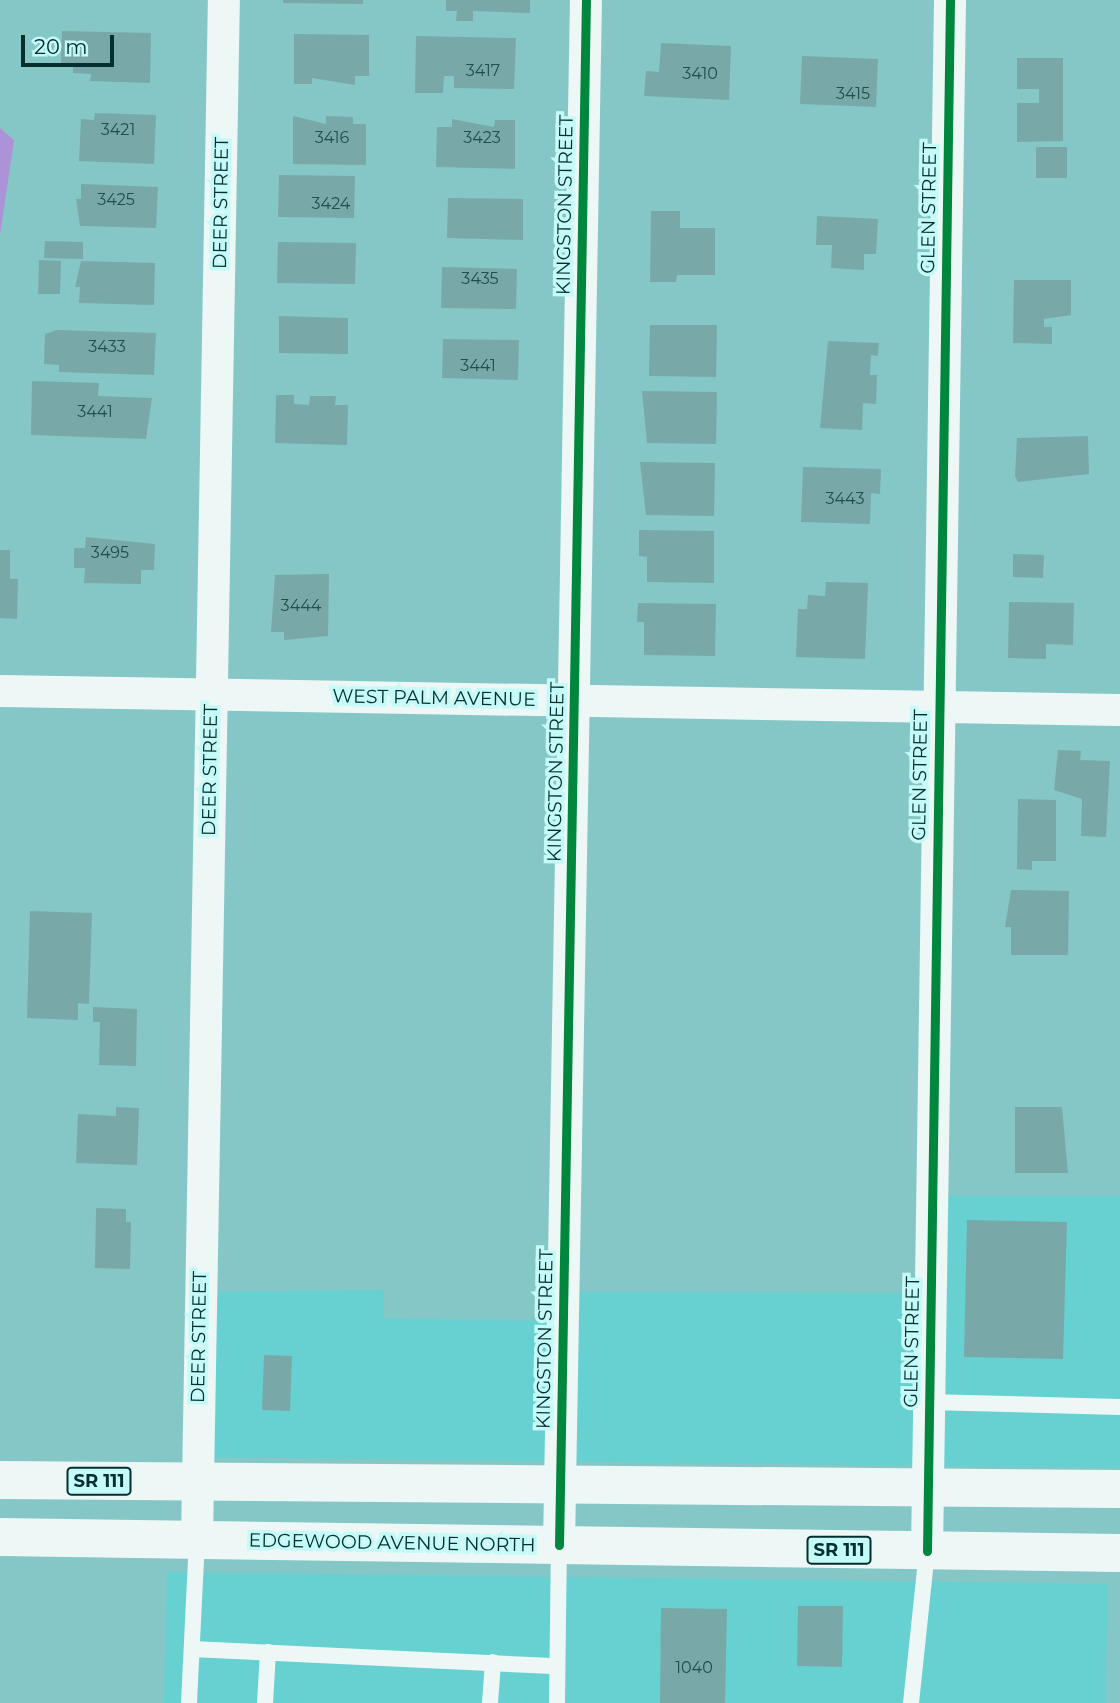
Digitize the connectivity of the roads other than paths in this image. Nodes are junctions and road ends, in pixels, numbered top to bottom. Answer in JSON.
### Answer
{"nodes":[{"id":1,"x":224,"y":0,"type":"edge"},
{"id":2,"x":586,"y":0,"type":"edge"},
{"id":3,"x":950,"y":0,"type":"edge"},
{"id":4,"x":0,"y":691,"type":"edge"},
{"id":5,"x":211,"y":695,"type":"junction"},
{"id":6,"x":575,"y":701,"type":"junction"},
{"id":7,"x":938,"y":706,"type":"junction"},
{"id":8,"x":1120,"y":710,"type":"edge"},
{"id":9,"x":928,"y":1402,"type":"junction"},
{"id":10,"x":1120,"y":1407,"type":"edge"},
{"id":11,"x":0,"y":1480,"type":"edge"},
{"id":12,"x":198,"y":1482,"type":"junction"},
{"id":13,"x":560,"y":1486,"type":"junction"},
{"id":14,"x":929,"y":1488,"type":"junction"},
{"id":15,"x":1120,"y":1489,"type":"edge"},
{"id":16,"x":0,"y":1537,"type":"edge"},
{"id":17,"x":197,"y":1540,"type":"junction"},
{"id":18,"x":559,"y":1545,"type":"junction"},
{"id":19,"x":927,"y":1551,"type":"junction"},
{"id":20,"x":1120,"y":1553,"type":"edge"},
{"id":21,"x":192,"y":1649,"type":"junction"},
{"id":22,"x":268,"y":1652,"type":"junction"},
{"id":23,"x":493,"y":1662,"type":"junction"},
{"id":24,"x":557,"y":1666,"type":"junction"},
{"id":25,"x":189,"y":1703,"type":"edge"},
{"id":26,"x":265,"y":1703,"type":"edge"},
{"id":27,"x":490,"y":1703,"type":"edge"},
{"id":28,"x":557,"y":1703,"type":"edge"},
{"id":29,"x":911,"y":1703,"type":"edge"}],
"edges":[{"from":1,"to":5,"type":"street","name":"DEER STREET"},
{"from":2,"to":6,"type":"street","name":"KINGSTON STREET"},
{"from":3,"to":7,"type":"street","name":"GLEN STREET"},
{"from":4,"to":5,"type":"street","name":"WEST PALM AVENUE"},
{"from":5,"to":6,"type":"street","name":"WEST PALM AVENUE"},
{"from":5,"to":12,"type":"street","name":"DEER STREET"},
{"from":6,"to":7,"type":"street","name":"WEST PALM AVENUE"},
{"from":6,"to":13,"type":"street","name":"KINGSTON STREET"},
{"from":7,"to":8,"type":"street","name":"WEST PALM AVENUE"},
{"from":7,"to":9,"type":"street","name":"GLEN STREET"},
{"from":9,"to":10,"type":"lane"},
{"from":9,"to":14,"type":"street","name":"GLEN STREET"},
{"from":11,"to":12,"type":"main road","number":"SR 111"},
{"from":12,"to":13,"type":"main road","number":"SR 111"},
{"from":12,"to":17,"type":"street","name":"DEER STREET"},
{"from":13,"to":14,"type":"main road","number":"SR 111"},
{"from":13,"to":18,"type":"street","name":"KINGSTON STREET"},
{"from":14,"to":15,"type":"main road","number":"SR 111"},
{"from":14,"to":19,"type":"street","name":"GLEN STREET"},
{"from":16,"to":17,"type":"main road","name":"EDGEWOOD AVENUE NORTH","number":"SR 111"},
{"from":17,"to":18,"type":"main road","name":"EDGEWOOD AVENUE NORTH","number":"SR 111"},
{"from":17,"to":21,"type":"lane"},
{"from":18,"to":19,"type":"main road","name":"EDGEWOOD AVENUE NORTH","number":"SR 111"},
{"from":18,"to":24,"type":"lane"},
{"from":19,"to":20,"type":"main road","name":"EDGEWOOD AVENUE NORTH","number":"SR 111"},
{"from":19,"to":29,"type":"lane"},
{"from":21,"to":22,"type":"lane"},
{"from":21,"to":25,"type":"lane"},
{"from":22,"to":23,"type":"lane"},
{"from":22,"to":26,"type":"lane"},
{"from":23,"to":24,"type":"lane"},
{"from":23,"to":27,"type":"lane"},
{"from":24,"to":28,"type":"lane"}]}
